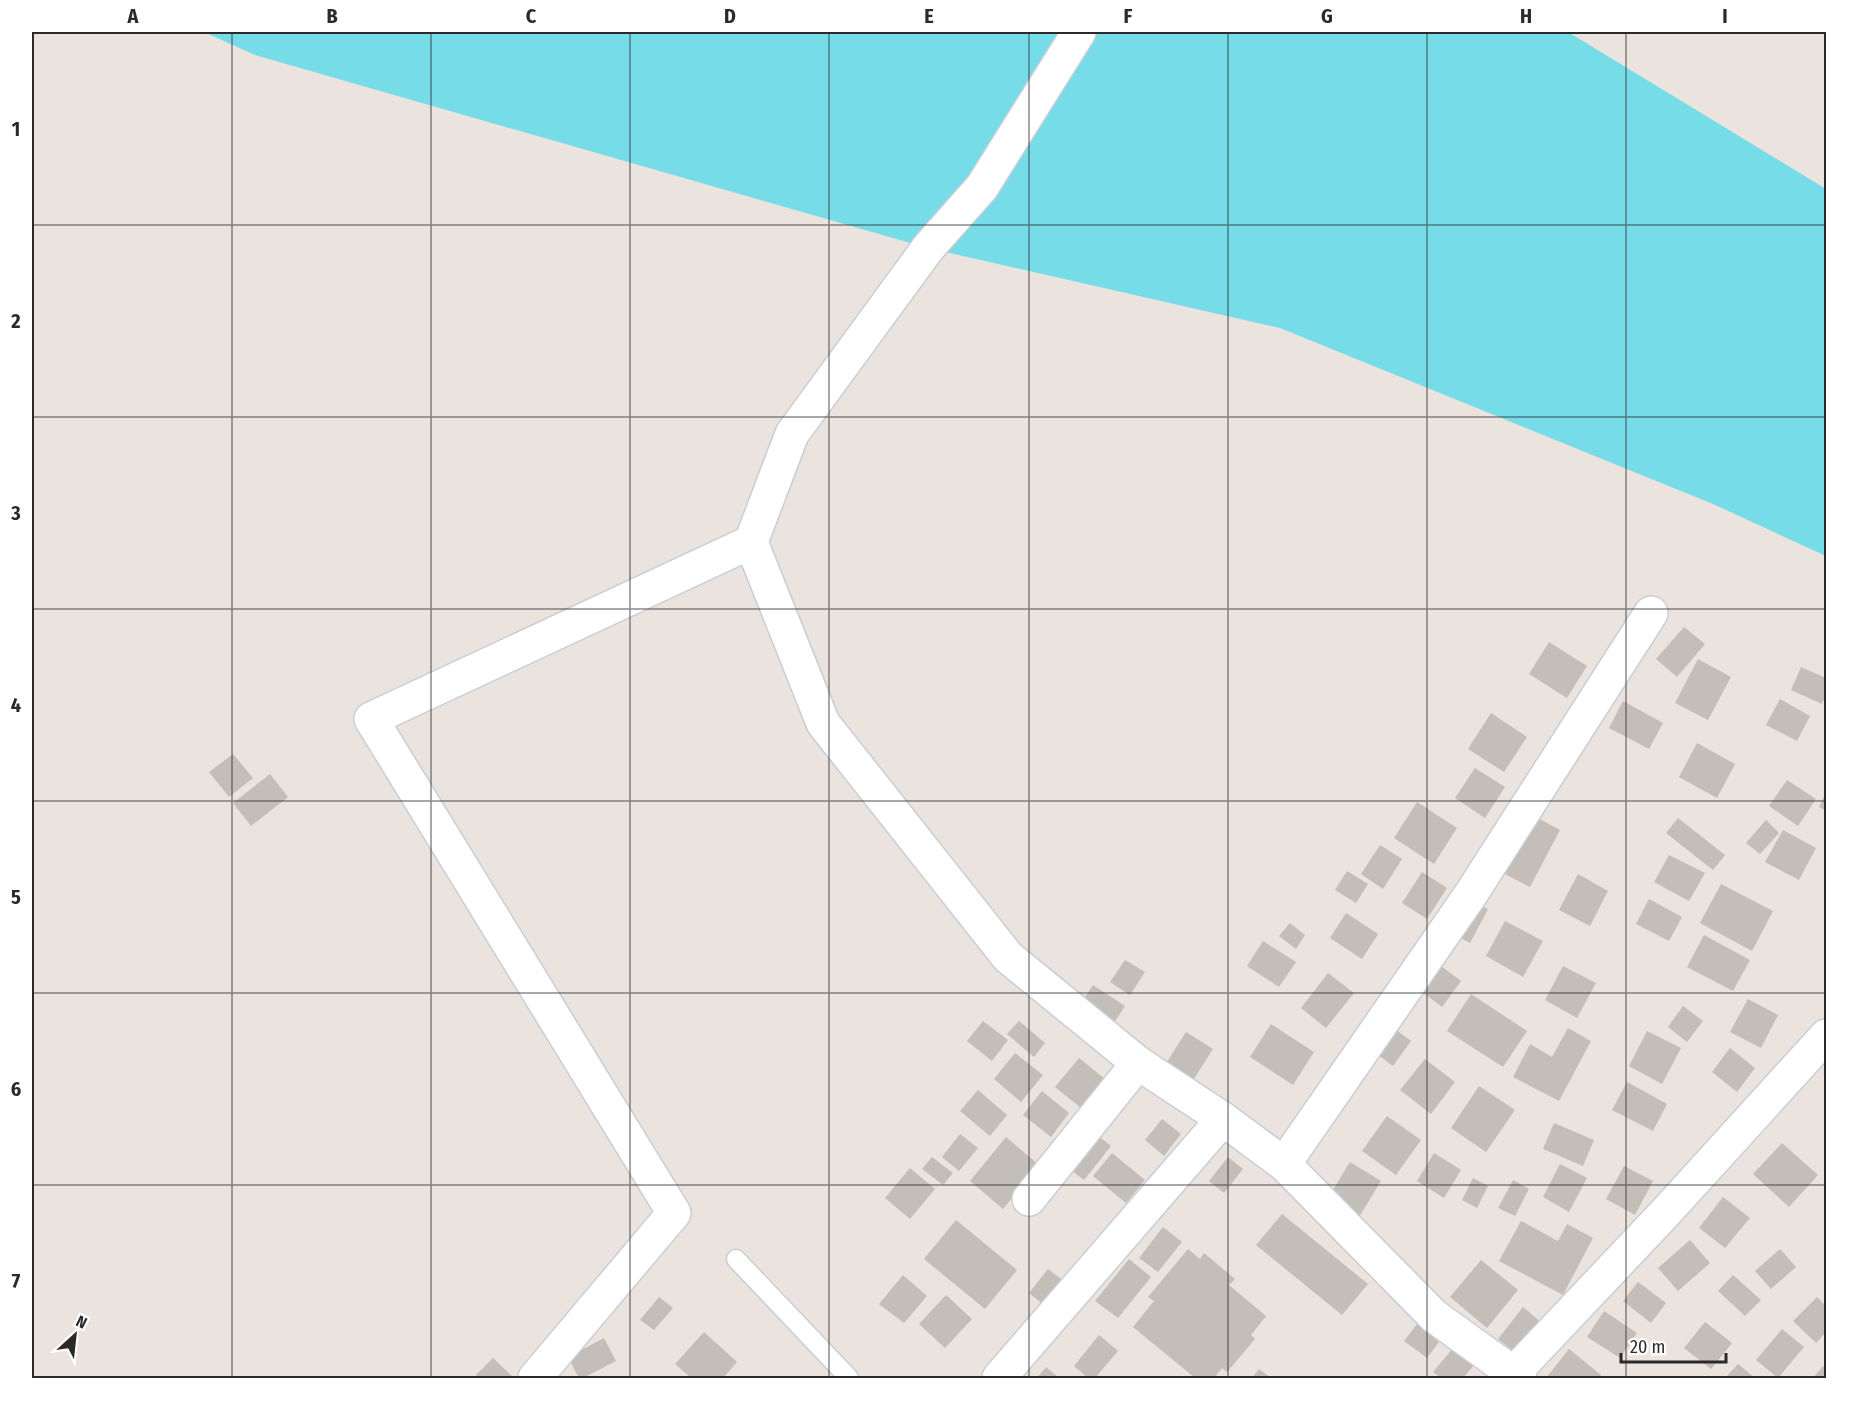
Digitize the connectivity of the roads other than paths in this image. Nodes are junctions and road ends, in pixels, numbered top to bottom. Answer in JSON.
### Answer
{"nodes":[{"id":1,"x":1079,"y":32,"type":"edge"},
{"id":2,"x":751,"y":542,"type":"junction"},
{"id":3,"x":1651,"y":613,"type":"dead end"},
{"id":4,"x":1827,"y":1036,"type":"edge"},
{"id":5,"x":1138,"y":1063,"type":"junction"},
{"id":6,"x":1223,"y":1119,"type":"junction"},
{"id":7,"x":1284,"y":1164,"type":"junction"},
{"id":8,"x":1029,"y":1199,"type":"dead end"},
{"id":9,"x":736,"y":1259,"type":"dead end"},
{"id":10,"x":1514,"y":1377,"type":"edge"},
{"id":11,"x":535,"y":1378,"type":"edge"},
{"id":12,"x":849,"y":1378,"type":"edge"},
{"id":13,"x":999,"y":1378,"type":"edge"}],
"edges":[{"from":1,"to":2,"type":"street"},
{"from":2,"to":5,"type":"street"},
{"from":2,"to":11,"type":"street"},
{"from":3,"to":7,"type":"street"},
{"from":4,"to":10,"type":"street"},
{"from":5,"to":6,"type":"street"},
{"from":5,"to":8,"type":"street"},
{"from":6,"to":7,"type":"street"},
{"from":6,"to":13,"type":"street"},
{"from":7,"to":10,"type":"street"},
{"from":9,"to":12,"type":"lane"}]}
